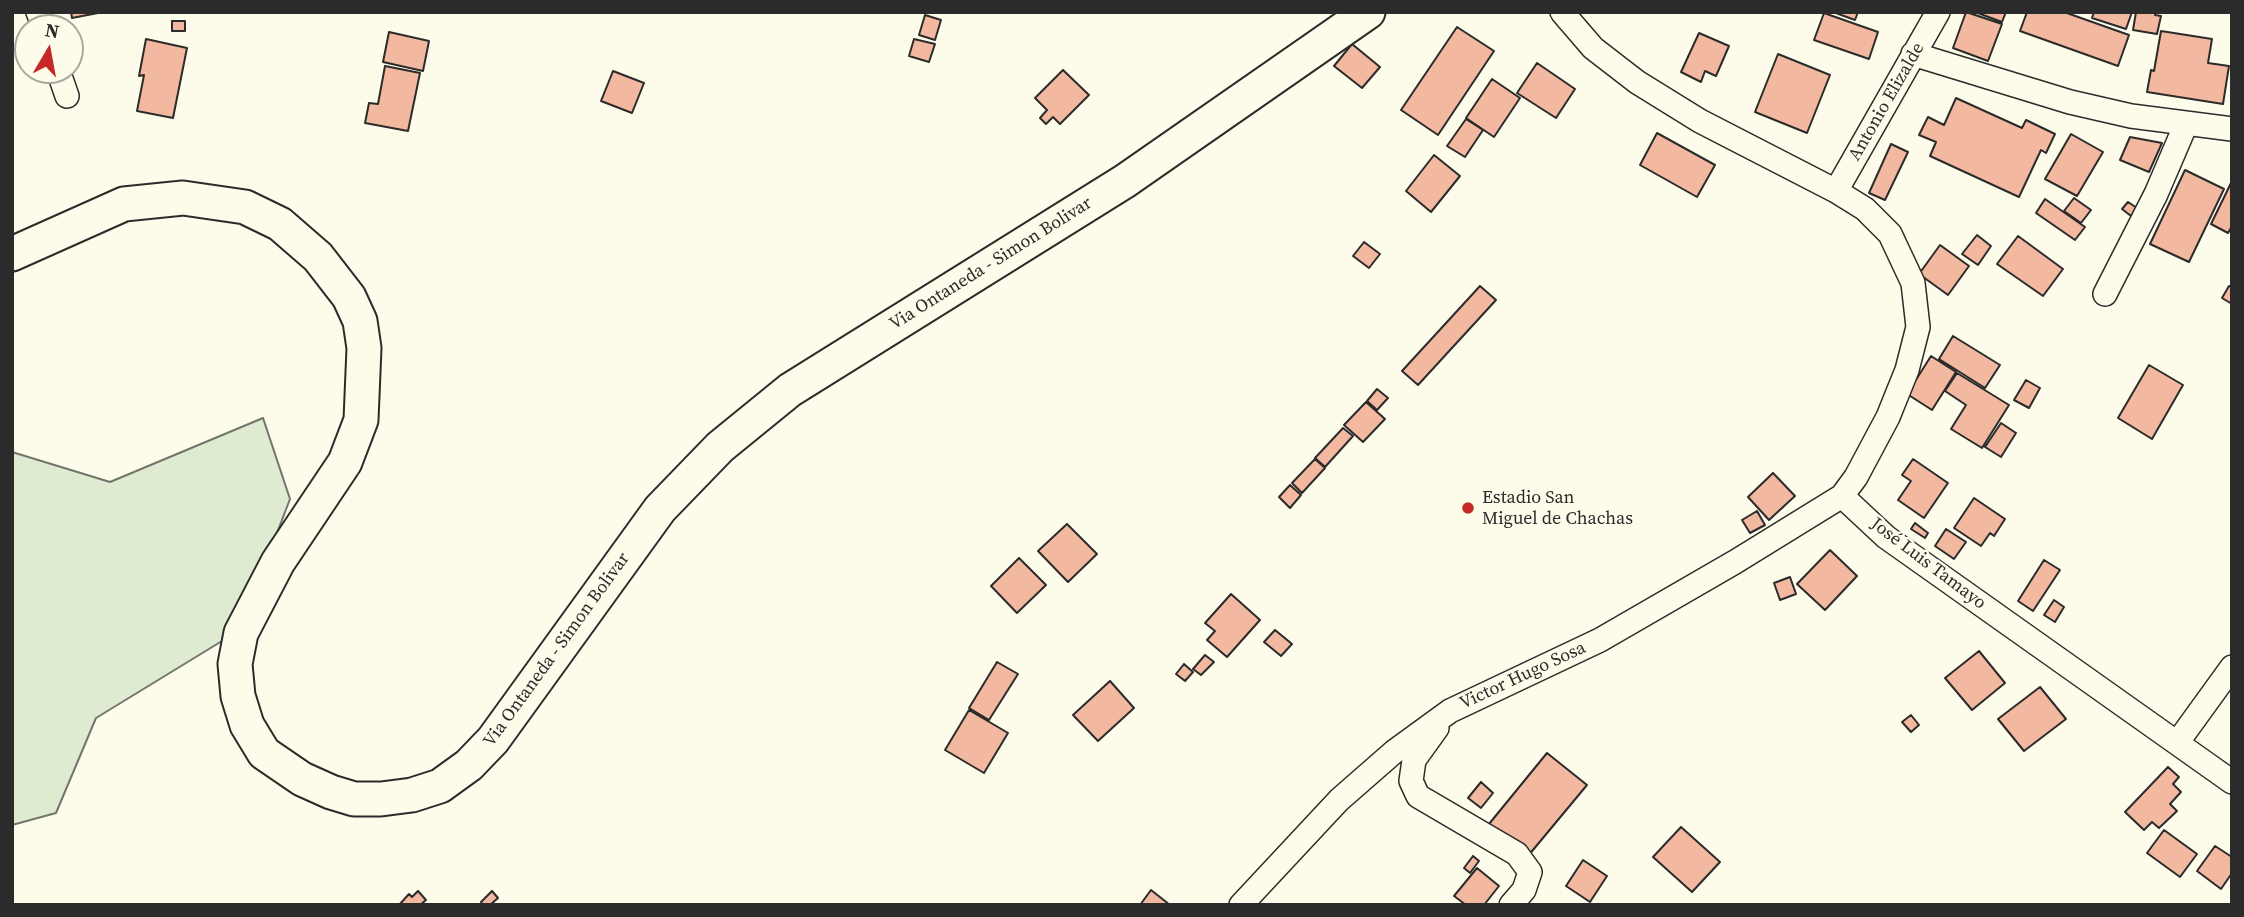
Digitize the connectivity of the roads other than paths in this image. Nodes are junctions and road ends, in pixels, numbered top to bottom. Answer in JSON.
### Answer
{"nodes":[{"id":1,"x":1368,"y":12,"type":"edge"},
{"id":2,"x":1562,"y":12,"type":"edge"},
{"id":3,"x":1938,"y":12,"type":"edge"},
{"id":4,"x":1913,"y":54,"type":"junction"},
{"id":5,"x":63,"y":84,"type":"edge"},
{"id":6,"x":67,"y":96,"type":"dead end"},
{"id":7,"x":2186,"y":124,"type":"junction"},
{"id":8,"x":2232,"y":129,"type":"edge"},
{"id":9,"x":1836,"y":191,"type":"junction"},
{"id":10,"x":12,"y":254,"type":"edge"},
{"id":11,"x":2105,"y":294,"type":"dead end"},
{"id":12,"x":1842,"y":496,"type":"junction"},
{"id":13,"x":2232,"y":667,"type":"edge"},
{"id":14,"x":1450,"y":711,"type":"junction"},
{"id":15,"x":2177,"y":743,"type":"junction"},
{"id":16,"x":2232,"y":782,"type":"edge"},
{"id":17,"x":1241,"y":905,"type":"edge"},
{"id":18,"x":1511,"y":905,"type":"edge"}],
"edges":[{"from":1,"to":10,"type":"street","name":"Via Ontaneda - Simon Bolivar"},
{"from":2,"to":9,"type":"street"},
{"from":3,"to":4,"type":"street","name":"Antonio Elizalde"},
{"from":4,"to":7,"type":"street"},
{"from":4,"to":9,"type":"street","name":"Antonio Elizalde"},
{"from":5,"to":6,"type":"street"},
{"from":7,"to":8,"type":"street"},
{"from":7,"to":11,"type":"street"},
{"from":9,"to":12,"type":"street"},
{"from":12,"to":14,"type":"street","name":"Victor Hugo Sosa"},
{"from":12,"to":15,"type":"street","name":"José Luis Tamayo"},
{"from":13,"to":15,"type":"street"},
{"from":14,"to":17,"type":"street","name":"Victor Hugo Sosa"},
{"from":14,"to":18,"type":"street"},
{"from":15,"to":16,"type":"street","name":"José Luis Tamayo"}]}
